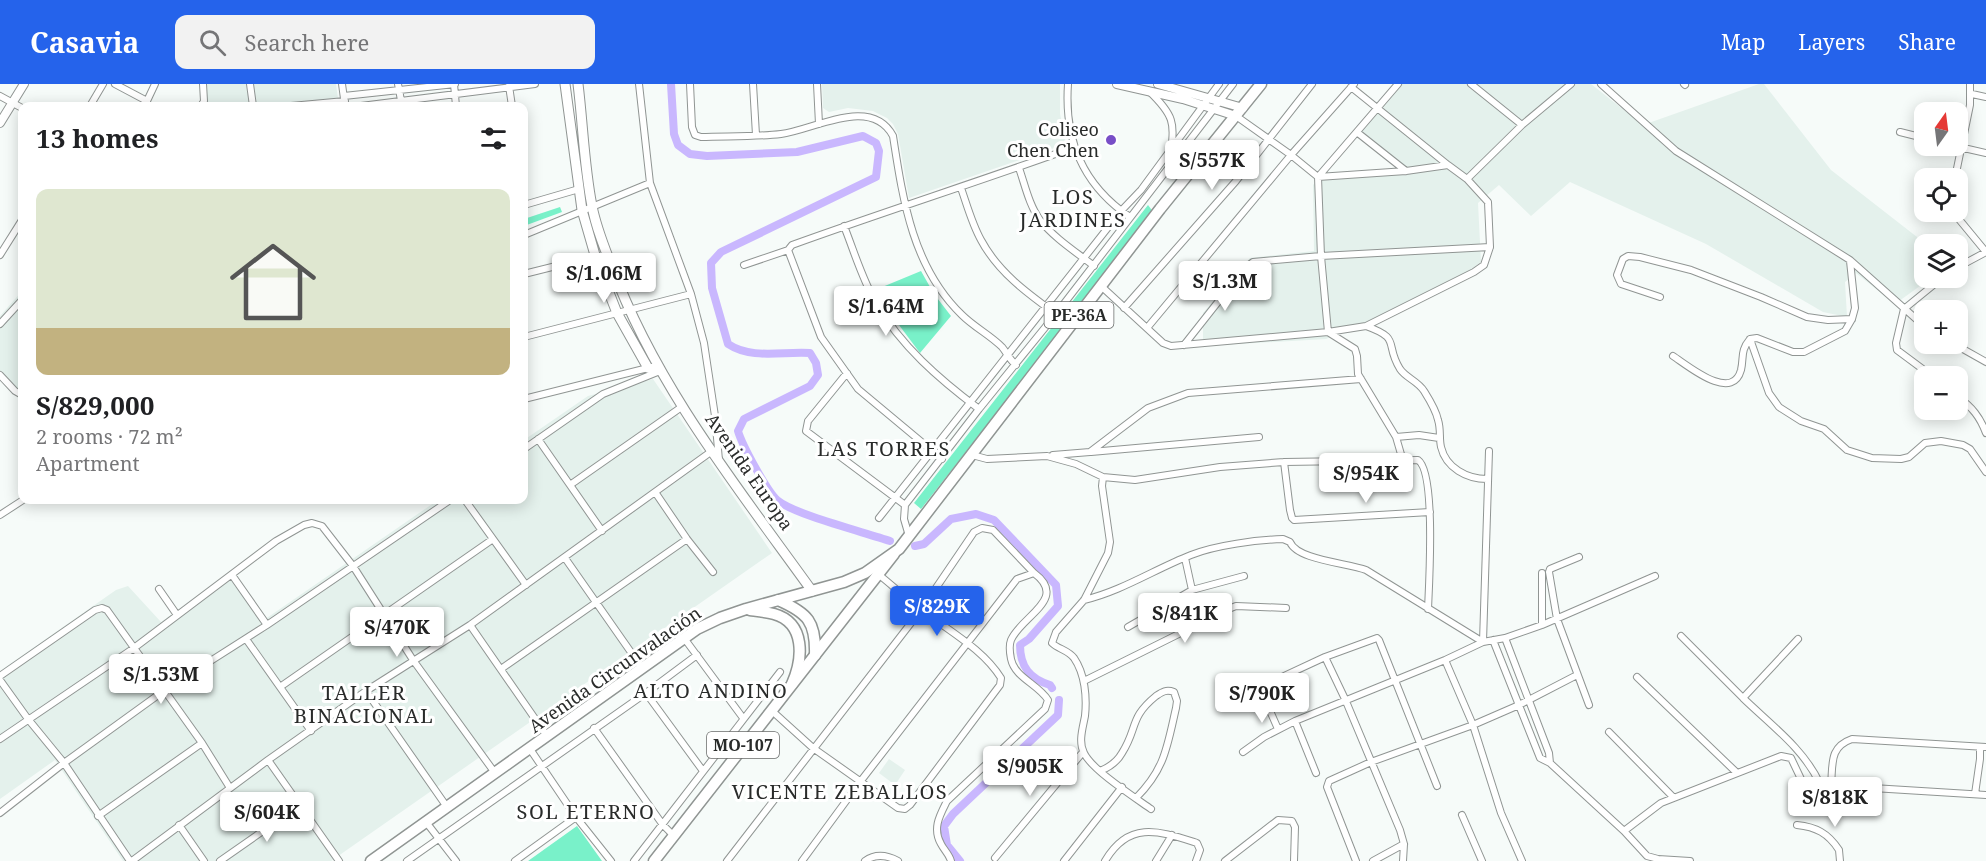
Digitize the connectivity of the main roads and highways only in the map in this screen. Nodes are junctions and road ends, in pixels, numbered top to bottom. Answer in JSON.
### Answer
{"nodes":[{"id":1,"x":565,"y":84,"type":"edge"},
{"id":2,"x":578,"y":84,"type":"edge"},
{"id":3,"x":1261,"y":84,"type":"edge"},
{"id":4,"x":659,"y":368,"type":"junction"},
{"id":5,"x":898,"y":549,"type":"junction"},
{"id":6,"x":812,"y":591,"type":"junction"},
{"id":7,"x":778,"y":600,"type":"junction"},
{"id":8,"x":746,"y":609,"type":"junction"},
{"id":9,"x":815,"y":655,"type":"junction"},
{"id":10,"x":792,"y":684,"type":"junction"},
{"id":11,"x":371,"y":861,"type":"edge"},
{"id":12,"x":654,"y":861,"type":"edge"}],
"edges":[{"from":1,"to":4,"type":"main road"},
{"from":2,"to":4,"type":"main road","name":"Avenida Europa"},
{"from":3,"to":5,"type":"main road","name":"Avenida Circunvalación","number":"PE-36A"},
{"from":4,"to":6,"type":"main road","name":"Avenida Europa"},
{"from":5,"to":6,"type":"main road","name":"Avenida Circunvalación","number":"PE-36A"},
{"from":5,"to":9,"type":"main road","name":"Avenida Circunvalación","number":"MO-107"},
{"from":6,"to":7,"type":"main road","name":"Avenida Circunvalación","number":"PE-36A"},
{"from":7,"to":8,"type":"main road","name":"Avenida Circunvalación","number":"PE-36A"},
{"from":7,"to":9,"type":"main road"},
{"from":8,"to":10,"type":"main road"},
{"from":8,"to":11,"type":"main road","name":"Avenida Circunvalación","number":"PE-36A"},
{"from":9,"to":10,"type":"main road","number":"MO-107"},
{"from":10,"to":12,"type":"main road","number":"MO-107"}]}
